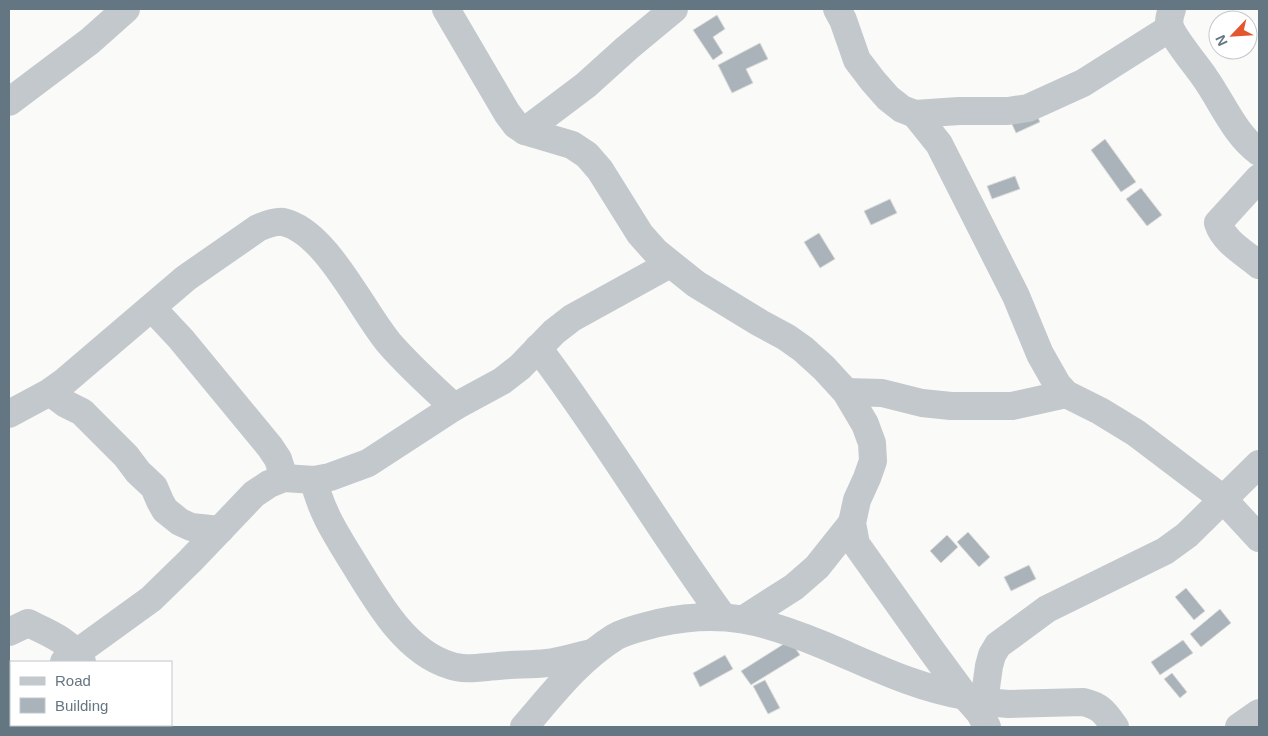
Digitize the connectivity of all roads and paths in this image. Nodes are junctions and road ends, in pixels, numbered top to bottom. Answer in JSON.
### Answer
{"nodes":[{"id":1,"x":126,"y":9,"type":"edge"},
{"id":2,"x":446,"y":9,"type":"edge"},
{"id":3,"x":674,"y":9,"type":"edge"},
{"id":4,"x":837,"y":9,"type":"edge"},
{"id":5,"x":1171,"y":18,"type":"edge"},
{"id":6,"x":9,"y":102,"type":"edge"},
{"id":7,"x":915,"y":114,"type":"junction"},
{"id":8,"x":525,"y":131,"type":"junction"},
{"id":9,"x":1259,"y":152,"type":"edge"},
{"id":10,"x":1259,"y":178,"type":"edge"},
{"id":11,"x":670,"y":264,"type":"junction"},
{"id":12,"x":1259,"y":265,"type":"edge"},
{"id":13,"x":152,"y":308,"type":"junction"},
{"id":14,"x":538,"y":348,"type":"junction"},
{"id":15,"x":50,"y":392,"type":"junction"},
{"id":16,"x":846,"y":392,"type":"junction"},
{"id":17,"x":1066,"y":394,"type":"junction"},
{"id":18,"x":454,"y":407,"type":"junction"},
{"id":19,"x":9,"y":414,"type":"edge"},
{"id":20,"x":1259,"y":464,"type":"edge"},
{"id":21,"x":284,"y":478,"type":"junction"},
{"id":22,"x":314,"y":480,"type":"junction"},
{"id":23,"x":1224,"y":499,"type":"junction"},
{"id":24,"x":852,"y":523,"type":"junction"},
{"id":25,"x":220,"y":530,"type":"junction"},
{"id":26,"x":1259,"y":538,"type":"edge"},
{"id":27,"x":734,"y":618,"type":"junction"},
{"id":28,"x":9,"y":632,"type":"edge"},
{"id":29,"x":592,"y":653,"type":"junction"},
{"id":30,"x":74,"y":659,"type":"edge"},
{"id":31,"x":979,"y":709,"type":"edge"},
{"id":32,"x":1259,"y":713,"type":"edge"},
{"id":33,"x":524,"y":727,"type":"edge"},
{"id":34,"x":1115,"y":727,"type":"edge"},
{"id":35,"x":1239,"y":727,"type":"edge"}],
"edges":[{"from":1,"to":6,"type":"street"},
{"from":2,"to":8,"type":"street"},
{"from":3,"to":8,"type":"street"},
{"from":4,"to":7,"type":"street"},
{"from":5,"to":7,"type":"street"},
{"from":5,"to":9,"type":"street"},
{"from":7,"to":17,"type":"street"},
{"from":8,"to":11,"type":"street"},
{"from":10,"to":12,"type":"street"},
{"from":11,"to":14,"type":"street"},
{"from":11,"to":16,"type":"street"},
{"from":13,"to":15,"type":"street"},
{"from":13,"to":18,"type":"street"},
{"from":13,"to":21,"type":"street"},
{"from":14,"to":18,"type":"street"},
{"from":14,"to":27,"type":"street"},
{"from":15,"to":19,"type":"street"},
{"from":15,"to":25,"type":"street"},
{"from":16,"to":17,"type":"street"},
{"from":16,"to":24,"type":"street"},
{"from":17,"to":23,"type":"street"},
{"from":18,"to":22,"type":"street"},
{"from":20,"to":23,"type":"street"},
{"from":21,"to":22,"type":"street"},
{"from":21,"to":25,"type":"street"},
{"from":22,"to":29,"type":"street"},
{"from":23,"to":26,"type":"street"},
{"from":23,"to":31,"type":"street"},
{"from":24,"to":27,"type":"street"},
{"from":24,"to":31,"type":"street"},
{"from":25,"to":30,"type":"street"},
{"from":27,"to":29,"type":"street"},
{"from":27,"to":31,"type":"street"},
{"from":28,"to":30,"type":"street"},
{"from":29,"to":33,"type":"street"},
{"from":31,"to":34,"type":"street"},
{"from":32,"to":35,"type":"street"}]}
